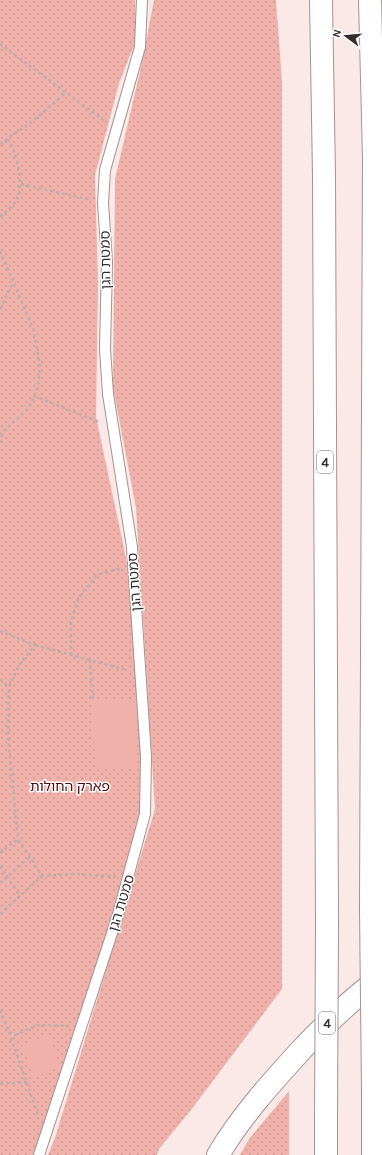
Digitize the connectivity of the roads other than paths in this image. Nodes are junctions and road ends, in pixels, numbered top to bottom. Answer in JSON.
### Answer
{"nodes":[{"id":1,"x":142,"y":0,"type":"edge"},
{"id":2,"x":321,"y":0,"type":"edge"},
{"id":3,"x":370,"y":0,"type":"edge"},
{"id":4,"x":378,"y":979,"type":"edge"},
{"id":5,"x":39,"y":1155,"type":"edge"},
{"id":6,"x":218,"y":1155,"type":"edge"},
{"id":7,"x":326,"y":1155,"type":"edge"},
{"id":8,"x":373,"y":1155,"type":"edge"}],
"edges":[{"from":1,"to":5,"type":"lane","name":"סמטת הגן"},
{"from":2,"to":7,"type":"highway","number":"4","bridge":true},
{"from":3,"to":8,"type":"highway","bridge":true},
{"from":4,"to":6,"type":"highway"}]}
